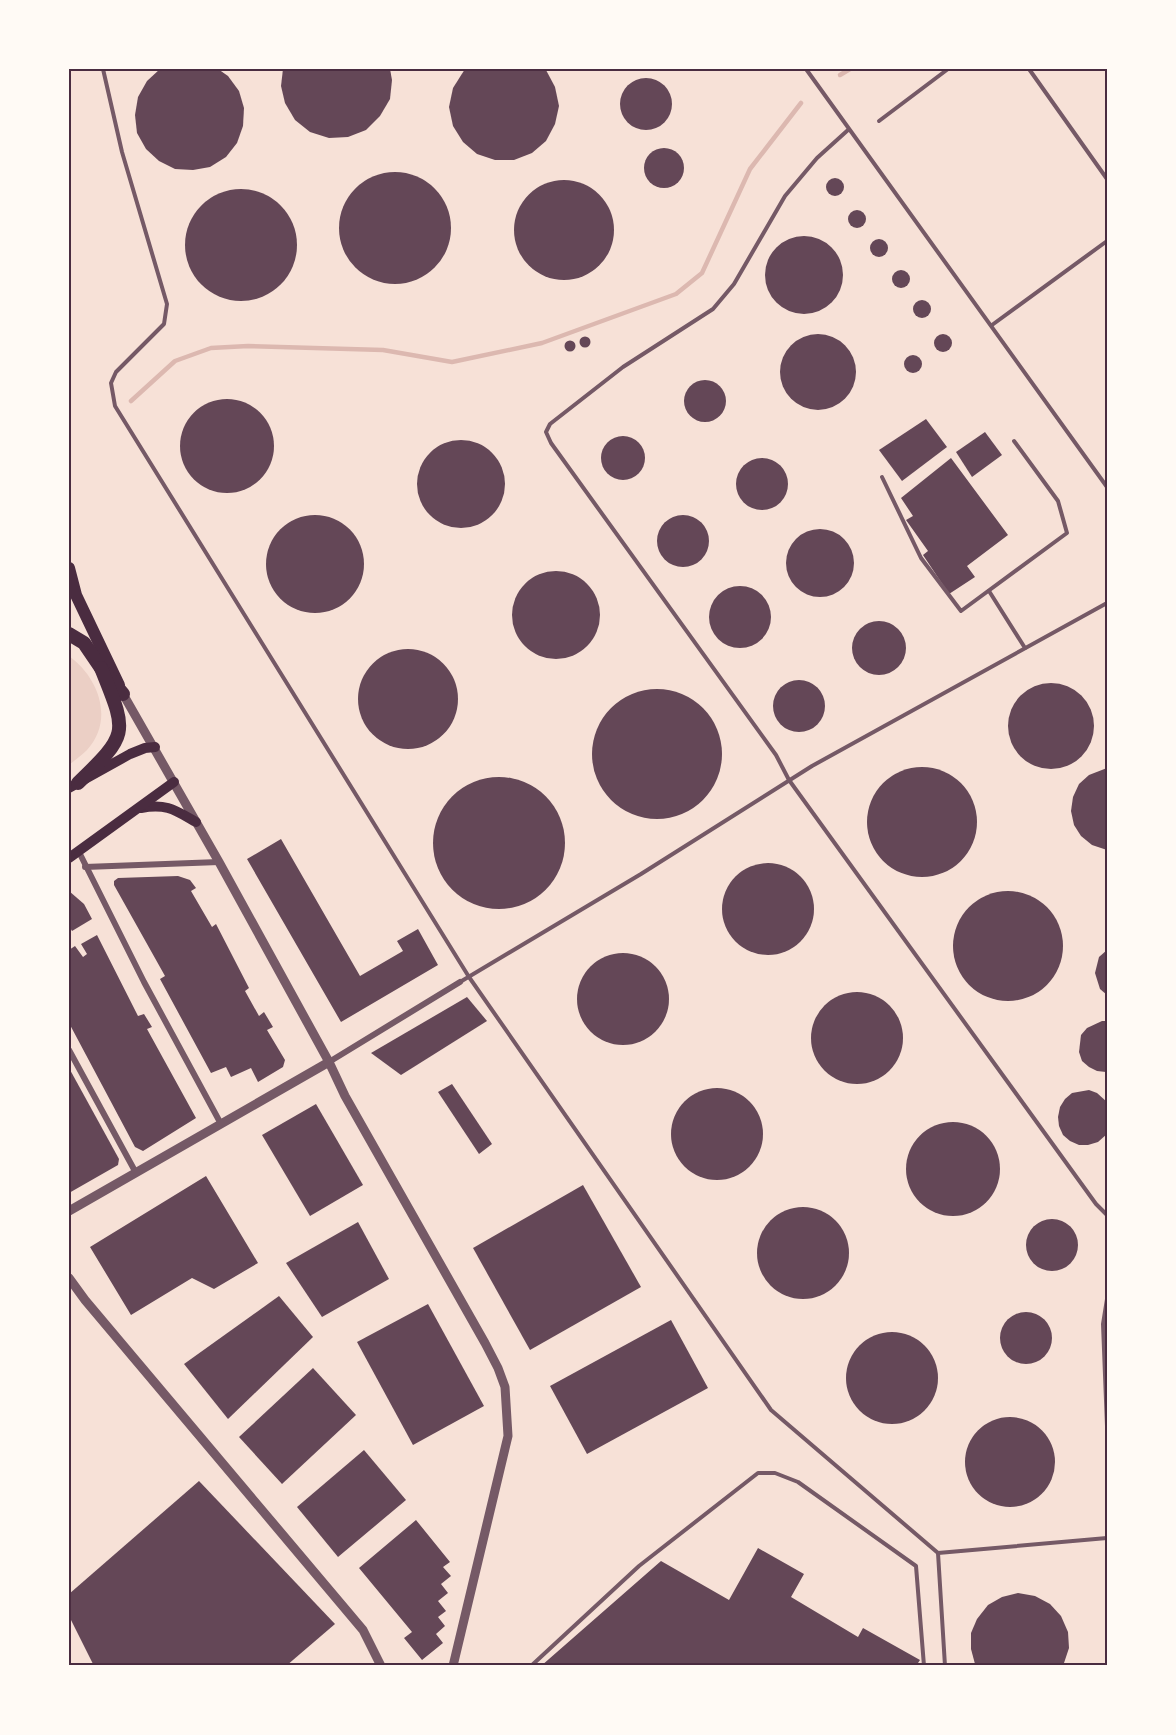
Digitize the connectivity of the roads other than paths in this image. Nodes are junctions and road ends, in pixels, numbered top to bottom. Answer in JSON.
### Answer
{"nodes":[{"id":1,"x":103,"y":69,"type":"edge"},
{"id":2,"x":806,"y":69,"type":"edge"},
{"id":3,"x":948,"y":69,"type":"edge"},
{"id":4,"x":1029,"y":69,"type":"edge"},
{"id":5,"x":879,"y":121,"type":"dead end"},
{"id":6,"x":848,"y":130,"type":"junction"},
{"id":7,"x":1107,"y":179,"type":"edge"},
{"id":8,"x":1107,"y":241,"type":"edge"},
{"id":9,"x":992,"y":325,"type":"junction"},
{"id":10,"x":1014,"y":441,"type":"dead end"},
{"id":11,"x":882,"y":477,"type":"dead end"},
{"id":12,"x":1107,"y":487,"type":"edge"},
{"id":13,"x":69,"y":568,"type":"edge"},
{"id":14,"x":989,"y":591,"type":"junction"},
{"id":15,"x":76,"y":595,"type":"junction"},
{"id":16,"x":1107,"y":603,"type":"edge"},
{"id":17,"x":69,"y":612,"type":"edge"},
{"id":18,"x":69,"y":634,"type":"edge"},
{"id":19,"x":1025,"y":648,"type":"junction"},
{"id":20,"x":101,"y":668,"type":"junction"},
{"id":21,"x":123,"y":694,"type":"junction"},
{"id":22,"x":155,"y":747,"type":"junction"},
{"id":23,"x":789,"y":780,"type":"junction"},
{"id":24,"x":174,"y":782,"type":"junction"},
{"id":25,"x":74,"y":785,"type":"edge"},
{"id":26,"x":138,"y":808,"type":"junction"},
{"id":27,"x":196,"y":822,"type":"junction"},
{"id":28,"x":74,"y":855,"type":"edge"},
{"id":29,"x":219,"y":862,"type":"junction"},
{"id":30,"x":85,"y":867,"type":"junction"},
{"id":31,"x":469,"y":977,"type":"junction"},
{"id":32,"x":460,"y":982,"type":"joint"},
{"id":33,"x":69,"y":1050,"type":"edge"},
{"id":34,"x":329,"y":1062,"type":"junction"},
{"id":35,"x":221,"y":1124,"type":"junction"},
{"id":36,"x":136,"y":1173,"type":"junction"},
{"id":37,"x":69,"y":1211,"type":"edge"},
{"id":38,"x":1107,"y":1215,"type":"edge"},
{"id":39,"x":69,"y":1278,"type":"edge"},
{"id":40,"x":1107,"y":1299,"type":"edge"},
{"id":41,"x":1107,"y":1426,"type":"edge"},
{"id":42,"x":1107,"y":1538,"type":"edge"},
{"id":43,"x":938,"y":1553,"type":"junction"},
{"id":44,"x":381,"y":1666,"type":"edge"},
{"id":45,"x":453,"y":1666,"type":"edge"},
{"id":46,"x":531,"y":1666,"type":"edge"},
{"id":47,"x":924,"y":1666,"type":"edge"},
{"id":48,"x":945,"y":1666,"type":"edge"}],
"edges":[{"from":1,"to":31,"type":"lane"},
{"from":2,"to":6,"type":"lane"},
{"from":3,"to":5,"type":"lane"},
{"from":4,"to":7,"type":"lane"},
{"from":6,"to":9,"type":"lane"},
{"from":6,"to":23,"type":"lane"},
{"from":8,"to":9,"type":"lane"},
{"from":9,"to":12,"type":"lane"},
{"from":10,"to":14,"type":"lane"},
{"from":11,"to":14,"type":"lane"},
{"from":13,"to":15,"type":"highway"},
{"from":14,"to":19,"type":"lane"},
{"from":15,"to":17,"type":"highway"},
{"from":15,"to":21,"type":"highway"},
{"from":16,"to":19,"type":"lane"},
{"from":18,"to":20,"type":"highway"},
{"from":19,"to":23,"type":"lane"},
{"from":20,"to":21,"type":"highway"},
{"from":20,"to":25,"type":"highway"},
{"from":21,"to":22,"type":"street"},
{"from":22,"to":24,"type":"street"},
{"from":22,"to":25,"type":"main road"},
{"from":23,"to":31,"type":"lane"},
{"from":23,"to":38,"type":"lane"},
{"from":24,"to":26,"type":"main road"},
{"from":24,"to":27,"type":"street"},
{"from":26,"to":27,"type":"main road"},
{"from":26,"to":28,"type":"main road"},
{"from":27,"to":29,"type":"street"},
{"from":28,"to":30,"type":"street"},
{"from":29,"to":30,"type":"street"},
{"from":29,"to":34,"type":"street"},
{"from":30,"to":35,"type":"street"},
{"from":31,"to":32,"type":"lane"},
{"from":31,"to":43,"type":"lane"},
{"from":32,"to":34,"type":"street"},
{"from":33,"to":36,"type":"street"},
{"from":34,"to":35,"type":"street"},
{"from":34,"to":45,"type":"street"},
{"from":35,"to":36,"type":"street"},
{"from":36,"to":37,"type":"street"},
{"from":39,"to":44,"type":"street"},
{"from":40,"to":41,"type":"lane"},
{"from":42,"to":43,"type":"lane"},
{"from":43,"to":48,"type":"lane"},
{"from":46,"to":47,"type":"lane"}]}
